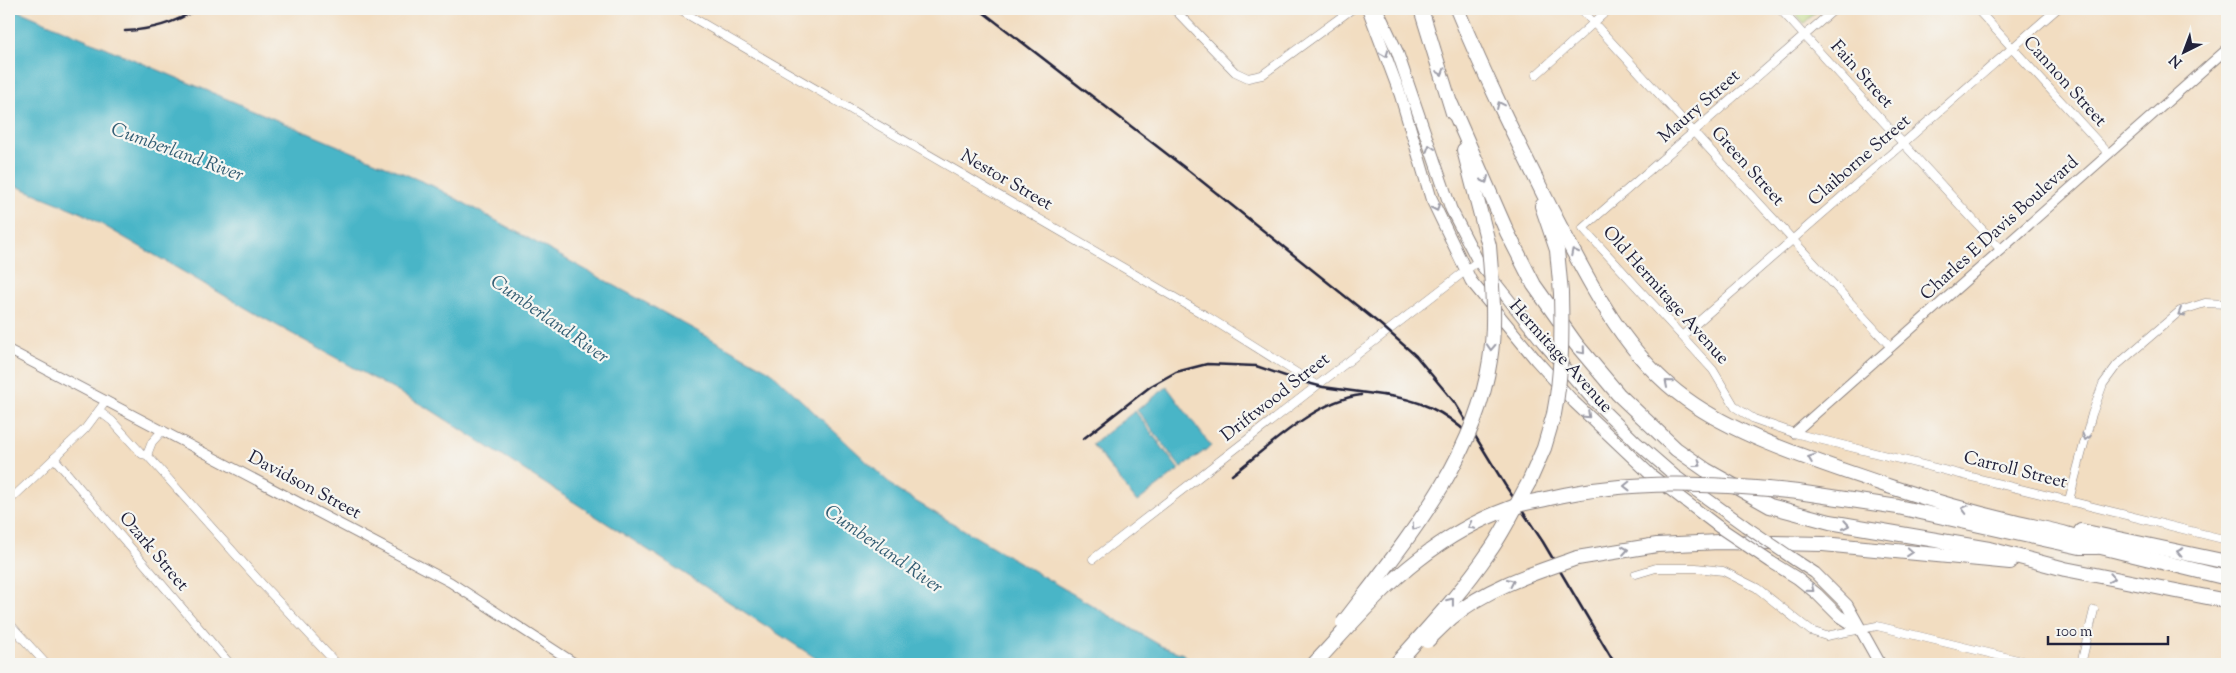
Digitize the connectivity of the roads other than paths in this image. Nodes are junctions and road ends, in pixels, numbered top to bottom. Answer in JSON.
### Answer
{"nodes":[{"id":1,"x":678,"y":9,"type":"edge"},
{"id":2,"x":1174,"y":9,"type":"edge"},
{"id":3,"x":1352,"y":9,"type":"edge"},
{"id":4,"x":1368,"y":9,"type":"edge"},
{"id":5,"x":1375,"y":9,"type":"edge"},
{"id":6,"x":1421,"y":9,"type":"edge"},
{"id":7,"x":1457,"y":9,"type":"edge"},
{"id":8,"x":1581,"y":9,"type":"edge"},
{"id":9,"x":1609,"y":9,"type":"edge"},
{"id":10,"x":1780,"y":9,"type":"edge"},
{"id":11,"x":1835,"y":9,"type":"edge"},
{"id":12,"x":1977,"y":9,"type":"edge"},
{"id":13,"x":2057,"y":9,"type":"edge"},
{"id":14,"x":1593,"y":22,"type":"junction"},
{"id":15,"x":1804,"y":36,"type":"junction"},
{"id":16,"x":2013,"y":48,"type":"junction"},
{"id":17,"x":2227,"y":49,"type":"edge"},
{"id":18,"x":1536,"y":75,"type":"dead end"},
{"id":19,"x":1451,"y":104,"type":"junction"},
{"id":20,"x":1694,"y":132,"type":"junction"},
{"id":21,"x":1903,"y":144,"type":"junction"},
{"id":22,"x":1521,"y":149,"type":"junction"},
{"id":23,"x":2109,"y":154,"type":"junction"},
{"id":24,"x":1583,"y":228,"type":"joint"},
{"id":25,"x":1793,"y":239,"type":"junction"},
{"id":26,"x":2001,"y":250,"type":"junction"},
{"id":27,"x":1478,"y":261,"type":"junction"},
{"id":28,"x":1466,"y":271,"type":"junction"},
{"id":29,"x":2227,"y":304,"type":"edge"},
{"id":30,"x":1682,"y":336,"type":"junction"},
{"id":31,"x":1891,"y":347,"type":"junction"},
{"id":32,"x":9,"y":350,"type":"edge"},
{"id":33,"x":1316,"y":385,"type":"junction"},
{"id":34,"x":106,"y":401,"type":"junction"},
{"id":35,"x":100,"y":412,"type":"junction"},
{"id":36,"x":163,"y":430,"type":"junction"},
{"id":37,"x":1794,"y":434,"type":"junction"},
{"id":38,"x":147,"y":456,"type":"junction"},
{"id":39,"x":54,"y":458,"type":"junction"},
{"id":40,"x":9,"y":500,"type":"edge"},
{"id":41,"x":2069,"y":500,"type":"junction"},
{"id":42,"x":2012,"y":522,"type":"junction"},
{"id":43,"x":2227,"y":540,"type":"edge"},
{"id":44,"x":2101,"y":547,"type":"junction"},
{"id":45,"x":1093,"y":559,"type":"dead end"},
{"id":46,"x":2227,"y":562,"type":"edge"},
{"id":47,"x":2065,"y":568,"type":"junction"},
{"id":48,"x":1636,"y":574,"type":"dead end"},
{"id":49,"x":2227,"y":578,"type":"edge"},
{"id":50,"x":2227,"y":600,"type":"edge"},
{"id":51,"x":2094,"y":610,"type":"dead end"},
{"id":52,"x":9,"y":623,"type":"edge"},
{"id":53,"x":1860,"y":629,"type":"junction"},
{"id":54,"x":46,"y":664,"type":"edge"},
{"id":55,"x":230,"y":664,"type":"edge"},
{"id":56,"x":338,"y":664,"type":"edge"},
{"id":57,"x":576,"y":664,"type":"edge"},
{"id":58,"x":1313,"y":664,"type":"edge"},
{"id":59,"x":1396,"y":664,"type":"edge"},
{"id":60,"x":1403,"y":664,"type":"edge"},
{"id":61,"x":1880,"y":664,"type":"edge"},
{"id":62,"x":2034,"y":664,"type":"edge"},
{"id":63,"x":2081,"y":664,"type":"edge"}],
"edges":[{"from":1,"to":33,"type":"street","name":"Nestor Street"},
{"from":2,"to":3,"type":"street"},
{"from":4,"to":28,"type":"main road","name":"Hermitage Avenue","one_way":true},
{"from":27,"to":5,"type":"main road","name":"Hermitage Avenue","one_way":true},
{"from":6,"to":19,"type":"highway","one_way":true},
{"from":22,"to":7,"type":"highway","one_way":true},
{"from":8,"to":14,"type":"street","name":"Green Street"},
{"from":9,"to":14,"type":"street"},
{"from":10,"to":15,"type":"street","name":"Fain Street"},
{"from":11,"to":15,"type":"street","name":"Maury Street"},
{"from":12,"to":16,"type":"street","name":"Cannon Street"},
{"from":13,"to":16,"type":"street","name":"Claiborne Street"},
{"from":14,"to":18,"type":"street"},
{"from":14,"to":20,"type":"street","name":"Green Street"},
{"from":15,"to":20,"type":"street","name":"Maury Street"},
{"from":15,"to":21,"type":"street","name":"Fain Street"},
{"from":16,"to":21,"type":"street","name":"Claiborne Street"},
{"from":16,"to":23,"type":"street","name":"Cannon Street"},
{"from":17,"to":23,"type":"street","name":"Charles E Davis Boulevard"},
{"from":19,"to":47,"type":"highway","one_way":true},
{"from":19,"to":58,"type":"highway","one_way":true,"bridge":true},
{"from":20,"to":24,"type":"street","name":"Maury Street"},
{"from":20,"to":25,"type":"street","name":"Green Street"},
{"from":21,"to":25,"type":"street","name":"Claiborne Street"},
{"from":21,"to":26,"type":"street","name":"Fain Street"},
{"from":42,"to":22,"type":"highway","one_way":true},
{"from":59,"to":22,"type":"highway","one_way":true,"bridge":true},
{"from":23,"to":26,"type":"street","name":"Charles E Davis Boulevard"},
{"from":24,"to":30,"type":"street","name":"Old Hermitage Avenue"},
{"from":25,"to":30,"type":"street","name":"Claiborne Street"},
{"from":25,"to":31,"type":"street","name":"Green Street"},
{"from":26,"to":31,"type":"street","name":"Charles E Davis Boulevard"},
{"from":27,"to":28,"type":"street","name":"Driftwood Street"},
{"from":27,"to":53,"type":"main road","name":"Hermitage Avenue","bridge":true},
{"from":28,"to":33,"type":"street","name":"Driftwood Street"},
{"from":28,"to":53,"type":"main road","name":"Hermitage Avenue","one_way":true,"bridge":true},
{"from":29,"to":41,"type":"street","one_way":true},
{"from":30,"to":37,"type":"street","name":"Old Hermitage Avenue"},
{"from":31,"to":37,"type":"street","name":"Charles E Davis Boulevard"},
{"from":32,"to":34,"type":"street","name":"Davidson Street"},
{"from":33,"to":45,"type":"street","name":"Driftwood Street"},
{"from":34,"to":35,"type":"street"},
{"from":34,"to":36,"type":"street","name":"Davidson Street"},
{"from":35,"to":38,"type":"street"},
{"from":35,"to":39,"type":"street"},
{"from":36,"to":38,"type":"street"},
{"from":36,"to":57,"type":"street","name":"Davidson Street"},
{"from":37,"to":41,"type":"street","name":"Carroll Street"},
{"from":38,"to":56,"type":"street"},
{"from":39,"to":40,"type":"street"},
{"from":39,"to":55,"type":"street","name":"Ozark Street"},
{"from":41,"to":43,"type":"street","name":"Carroll Street"},
{"from":42,"to":44,"type":"highway"},
{"from":46,"to":42,"type":"highway","one_way":true},
{"from":44,"to":49,"type":"highway"},
{"from":44,"to":58,"type":"highway","one_way":true,"bridge":true},
{"from":47,"to":50,"type":"highway","one_way":true},
{"from":60,"to":47,"type":"highway","one_way":true,"bridge":true},
{"from":48,"to":53,"type":"street"},
{"from":51,"to":63,"type":"street"},
{"from":52,"to":54,"type":"street"},
{"from":53,"to":61,"type":"main road","name":"Hermitage Avenue"},
{"from":53,"to":62,"type":"street"}]}
